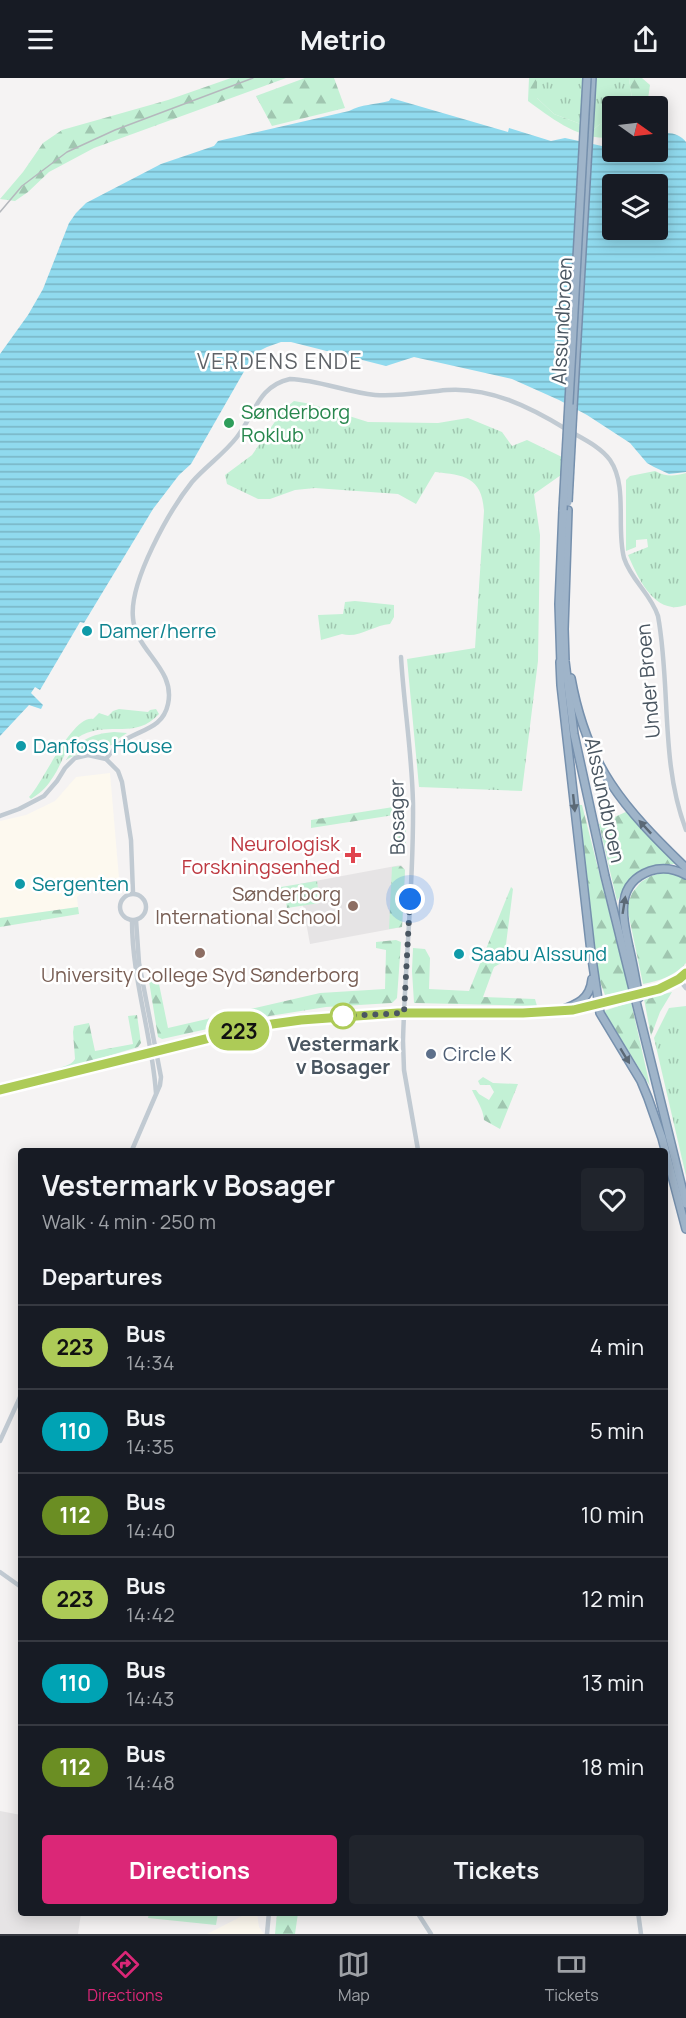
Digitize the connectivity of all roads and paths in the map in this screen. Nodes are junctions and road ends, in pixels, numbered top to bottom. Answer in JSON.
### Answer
{"nodes":[{"id":1,"x":587,"y":78,"type":"edge"},
{"id":2,"x":592,"y":78,"type":"edge"},
{"id":3,"x":565,"y":510,"type":"junction"},
{"id":4,"x":564,"y":591,"type":"junction"},
{"id":5,"x":401,"y":657,"type":"dead end"},
{"id":6,"x":560,"y":662,"type":"junction"},
{"id":7,"x":106,"y":759,"type":"junction"},
{"id":8,"x":0,"y":816,"type":"edge"},
{"id":9,"x":686,"y":830,"type":"edge"},
{"id":10,"x":686,"y":868,"type":"edge"},
{"id":11,"x":686,"y":875,"type":"edge"},
{"id":12,"x":605,"y":876,"type":"junction"},
{"id":13,"x":133,"y":893,"type":"junction"},
{"id":14,"x":134,"y":920,"type":"junction"},
{"id":15,"x":591,"y":952,"type":"junction"},
{"id":16,"x":686,"y":973,"type":"edge"},
{"id":17,"x":679,"y":979,"type":"junction"},
{"id":18,"x":686,"y":988,"type":"edge"},
{"id":19,"x":599,"y":1004,"type":"junction"},
{"id":20,"x":556,"y":1011,"type":"junction"},
{"id":21,"x":404,"y":1013,"type":"junction"},
{"id":22,"x":646,"y":1045,"type":"junction"},
{"id":23,"x":154,"y":1053,"type":"junction"},
{"id":24,"x":0,"y":1090,"type":"edge"},
{"id":25,"x":133,"y":1148,"type":"edge"},
{"id":26,"x":418,"y":1148,"type":"edge"},
{"id":27,"x":665,"y":1148,"type":"edge"},
{"id":28,"x":668,"y":1161,"type":"edge"},
{"id":29,"x":686,"y":1204,"type":"edge"},
{"id":30,"x":686,"y":1229,"type":"edge"},
{"id":31,"x":18,"y":1405,"type":"edge"},
{"id":32,"x":0,"y":1441,"type":"edge"},
{"id":33,"x":0,"y":1572,"type":"edge"},
{"id":34,"x":18,"y":1585,"type":"edge"},
{"id":35,"x":269,"y":1916,"type":"edge"},
{"id":36,"x":420,"y":1916,"type":"edge"},
{"id":37,"x":639,"y":1916,"type":"edge"},
{"id":38,"x":267,"y":1934,"type":"edge"},
{"id":39,"x":431,"y":1934,"type":"edge"},
{"id":40,"x":642,"y":1934,"type":"edge"}],
"edges":[{"from":1,"to":3,"type":"highway","name":"Alssundbroen","bridge":true},
{"from":2,"to":3,"type":"highway","name":"Alssundbroen","bridge":true},
{"from":3,"to":4,"type":"highway","name":"Alssundbroen"},
{"from":3,"to":6,"type":"highway","name":"Alssundbroen"},
{"from":10,"to":4,"type":"highway","one_way":true},
{"from":4,"to":12,"type":"highway","name":"Alssundbroen"},
{"from":5,"to":21,"type":"street","name":"Bosager"},
{"from":6,"to":12,"type":"highway","name":"Alssundbroen"},
{"from":6,"to":15,"type":"highway","one_way":true},
{"from":7,"to":8,"type":"street"},
{"from":7,"to":9,"type":"street","name":"Under Broen"},
{"from":7,"to":13,"type":"street"},
{"from":22,"to":11,"type":"highway","one_way":true},
{"from":12,"to":22,"type":"highway"},
{"from":13,"to":14,"type":"street"},
{"from":13,"to":14,"type":"street"},
{"from":14,"to":23,"type":"street"},
{"from":15,"to":19,"type":"highway"},
{"from":15,"to":20,"type":"highway"},
{"from":16,"to":17,"type":"highway"},
{"from":17,"to":18,"type":"street"},
{"from":17,"to":19,"type":"street","bridge":true},
{"from":19,"to":20,"type":"street"},
{"from":19,"to":27,"type":"highway","one_way":true},
{"from":20,"to":21,"type":"street"},
{"from":21,"to":23,"type":"street"},
{"from":21,"to":26,"type":"street","name":"Bosager"},
{"from":22,"to":29,"type":"highway"},
{"from":23,"to":24,"type":"street"},
{"from":23,"to":25,"type":"street"},
{"from":28,"to":30,"type":"highway","one_way":true},
{"from":31,"to":32,"type":"street"},
{"from":33,"to":34,"type":"street"},
{"from":35,"to":38,"type":"street"},
{"from":36,"to":39,"type":"street"},
{"from":37,"to":40,"type":"street"}]}
